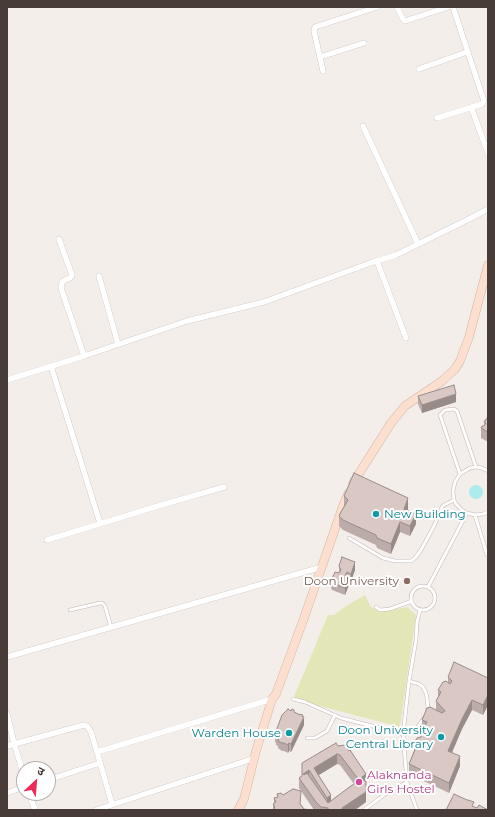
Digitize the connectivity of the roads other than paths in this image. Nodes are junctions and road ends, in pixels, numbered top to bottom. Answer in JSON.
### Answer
{"nodes":[{"id":1,"x":377,"y":7,"type":"edge"},
{"id":2,"x":397,"y":7,"type":"edge"},
{"id":3,"x":448,"y":7,"type":"edge"},
{"id":4,"x":453,"y":7,"type":"edge"},
{"id":5,"x":364,"y":43,"type":"dead end"},
{"id":6,"x":467,"y":52,"type":"junction"},
{"id":7,"x":320,"y":57,"type":"junction"},
{"id":8,"x":419,"y":69,"type":"dead end"},
{"id":9,"x":323,"y":71,"type":"dead end"},
{"id":10,"x":471,"y":107,"type":"junction"},
{"id":11,"x":437,"y":118,"type":"dead end"},
{"id":12,"x":363,"y":126,"type":"dead end"},
{"id":13,"x":488,"y":153,"type":"edge"},
{"id":14,"x":488,"y":209,"type":"edge"},
{"id":15,"x":59,"y":239,"type":"dead end"},
{"id":16,"x":418,"y":244,"type":"junction"},
{"id":17,"x":377,"y":261,"type":"junction"},
{"id":18,"x":488,"y":265,"type":"edge"},
{"id":19,"x":99,"y":276,"type":"dead end"},
{"id":20,"x":406,"y":338,"type":"dead end"},
{"id":21,"x":118,"y":344,"type":"junction"},
{"id":22,"x":84,"y":356,"type":"junction"},
{"id":23,"x":51,"y":366,"type":"junction"},
{"id":24,"x":7,"y":380,"type":"edge"},
{"id":25,"x":444,"y":406,"type":"dead end"},
{"id":26,"x":445,"y":410,"type":"junction"},
{"id":27,"x":476,"y":468,"type":"junction"},
{"id":28,"x":488,"y":470,"type":"edge"},
{"id":29,"x":460,"y":474,"type":"junction"},
{"id":30,"x":224,"y":487,"type":"dead end"},
{"id":31,"x":454,"y":500,"type":"junction"},
{"id":32,"x":488,"y":512,"type":"edge"},
{"id":33,"x":467,"y":513,"type":"junction"},
{"id":34,"x":475,"y":515,"type":"junction"},
{"id":35,"x":100,"y":523,"type":"junction"},
{"id":36,"x":348,"y":538,"type":"dead end"},
{"id":37,"x":47,"y":540,"type":"dead end"},
{"id":38,"x":487,"y":555,"type":"edge"},
{"id":39,"x":322,"y":568,"type":"junction"},
{"id":40,"x":428,"y":587,"type":"junction"},
{"id":41,"x":412,"y":602,"type":"junction"},
{"id":42,"x":376,"y":607,"type":"dead end"},
{"id":43,"x":70,"y":610,"type":"dead end"},
{"id":44,"x":420,"y":610,"type":"junction"},
{"id":45,"x":112,"y":627,"type":"junction"},
{"id":46,"x":7,"y":657,"type":"edge"},
{"id":47,"x":409,"y":681,"type":"junction"},
{"id":48,"x":293,"y":698,"type":"dead end"},
{"id":49,"x":272,"y":699,"type":"junction"},
{"id":50,"x":7,"y":714,"type":"edge"},
{"id":51,"x":335,"y":715,"type":"junction"},
{"id":52,"x":402,"y":734,"type":"junction"},
{"id":53,"x":307,"y":738,"type":"dead end"},
{"id":54,"x":14,"y":743,"type":"junction"},
{"id":55,"x":7,"y":746,"type":"edge"},
{"id":56,"x":97,"y":752,"type":"junction"},
{"id":57,"x":255,"y":758,"type":"junction"},
{"id":58,"x":19,"y":761,"type":"edge"},
{"id":59,"x":100,"y":763,"type":"junction"},
{"id":60,"x":56,"y":777,"type":"edge"},
{"id":61,"x":407,"y":782,"type":"junction"},
{"id":62,"x":112,"y":804,"type":"junction"},
{"id":63,"x":96,"y":810,"type":"edge"},
{"id":64,"x":238,"y":810,"type":"edge"},
{"id":65,"x":364,"y":810,"type":"edge"},
{"id":66,"x":417,"y":810,"type":"edge"}],
"edges":[{"from":1,"to":7,"type":"street"},
{"from":2,"to":3,"type":"street"},
{"from":4,"to":6,"type":"street"},
{"from":5,"to":7,"type":"street"},
{"from":6,"to":8,"type":"street"},
{"from":6,"to":10,"type":"street"},
{"from":7,"to":9,"type":"street"},
{"from":10,"to":11,"type":"street"},
{"from":10,"to":13,"type":"street"},
{"from":12,"to":16,"type":"street"},
{"from":14,"to":16,"type":"street"},
{"from":15,"to":22,"type":"street"},
{"from":16,"to":17,"type":"street"},
{"from":17,"to":20,"type":"street"},
{"from":17,"to":21,"type":"street"},
{"from":18,"to":39,"type":"main road"},
{"from":19,"to":21,"type":"street"},
{"from":21,"to":22,"type":"street"},
{"from":22,"to":23,"type":"street"},
{"from":23,"to":24,"type":"street"},
{"from":23,"to":35,"type":"street"},
{"from":25,"to":26,"type":"lane"},
{"from":26,"to":27,"type":"lane"},
{"from":26,"to":29,"type":"lane"},
{"from":27,"to":28,"type":"lane"},
{"from":27,"to":29,"type":"lane"},
{"from":29,"to":31,"type":"lane"},
{"from":30,"to":35,"type":"street"},
{"from":31,"to":33,"type":"lane"},
{"from":31,"to":36,"type":"lane"},
{"from":32,"to":34,"type":"lane"},
{"from":33,"to":34,"type":"lane"},
{"from":33,"to":40,"type":"lane"},
{"from":34,"to":38,"type":"lane"},
{"from":35,"to":37,"type":"street"},
{"from":39,"to":45,"type":"street"},
{"from":39,"to":49,"type":"main road"},
{"from":40,"to":41,"type":"lane"},
{"from":40,"to":44,"type":"lane"},
{"from":41,"to":42,"type":"lane"},
{"from":41,"to":44,"type":"lane"},
{"from":43,"to":45,"type":"lane"},
{"from":44,"to":47,"type":"lane"},
{"from":45,"to":46,"type":"street"},
{"from":47,"to":52,"type":"lane"},
{"from":47,"to":52,"type":"lane"},
{"from":48,"to":51,"type":"lane"},
{"from":49,"to":56,"type":"street"},
{"from":49,"to":57,"type":"main road"},
{"from":50,"to":54,"type":"street"},
{"from":51,"to":52,"type":"lane"},
{"from":51,"to":53,"type":"lane"},
{"from":52,"to":61,"type":"lane"},
{"from":54,"to":55,"type":"street"},
{"from":54,"to":56,"type":"street"},
{"from":54,"to":58,"type":"street"},
{"from":56,"to":59,"type":"street"},
{"from":57,"to":62,"type":"street"},
{"from":57,"to":64,"type":"main road"},
{"from":59,"to":60,"type":"street"},
{"from":59,"to":62,"type":"street"},
{"from":61,"to":65,"type":"lane"},
{"from":61,"to":66,"type":"lane"},
{"from":62,"to":63,"type":"street"}]}
